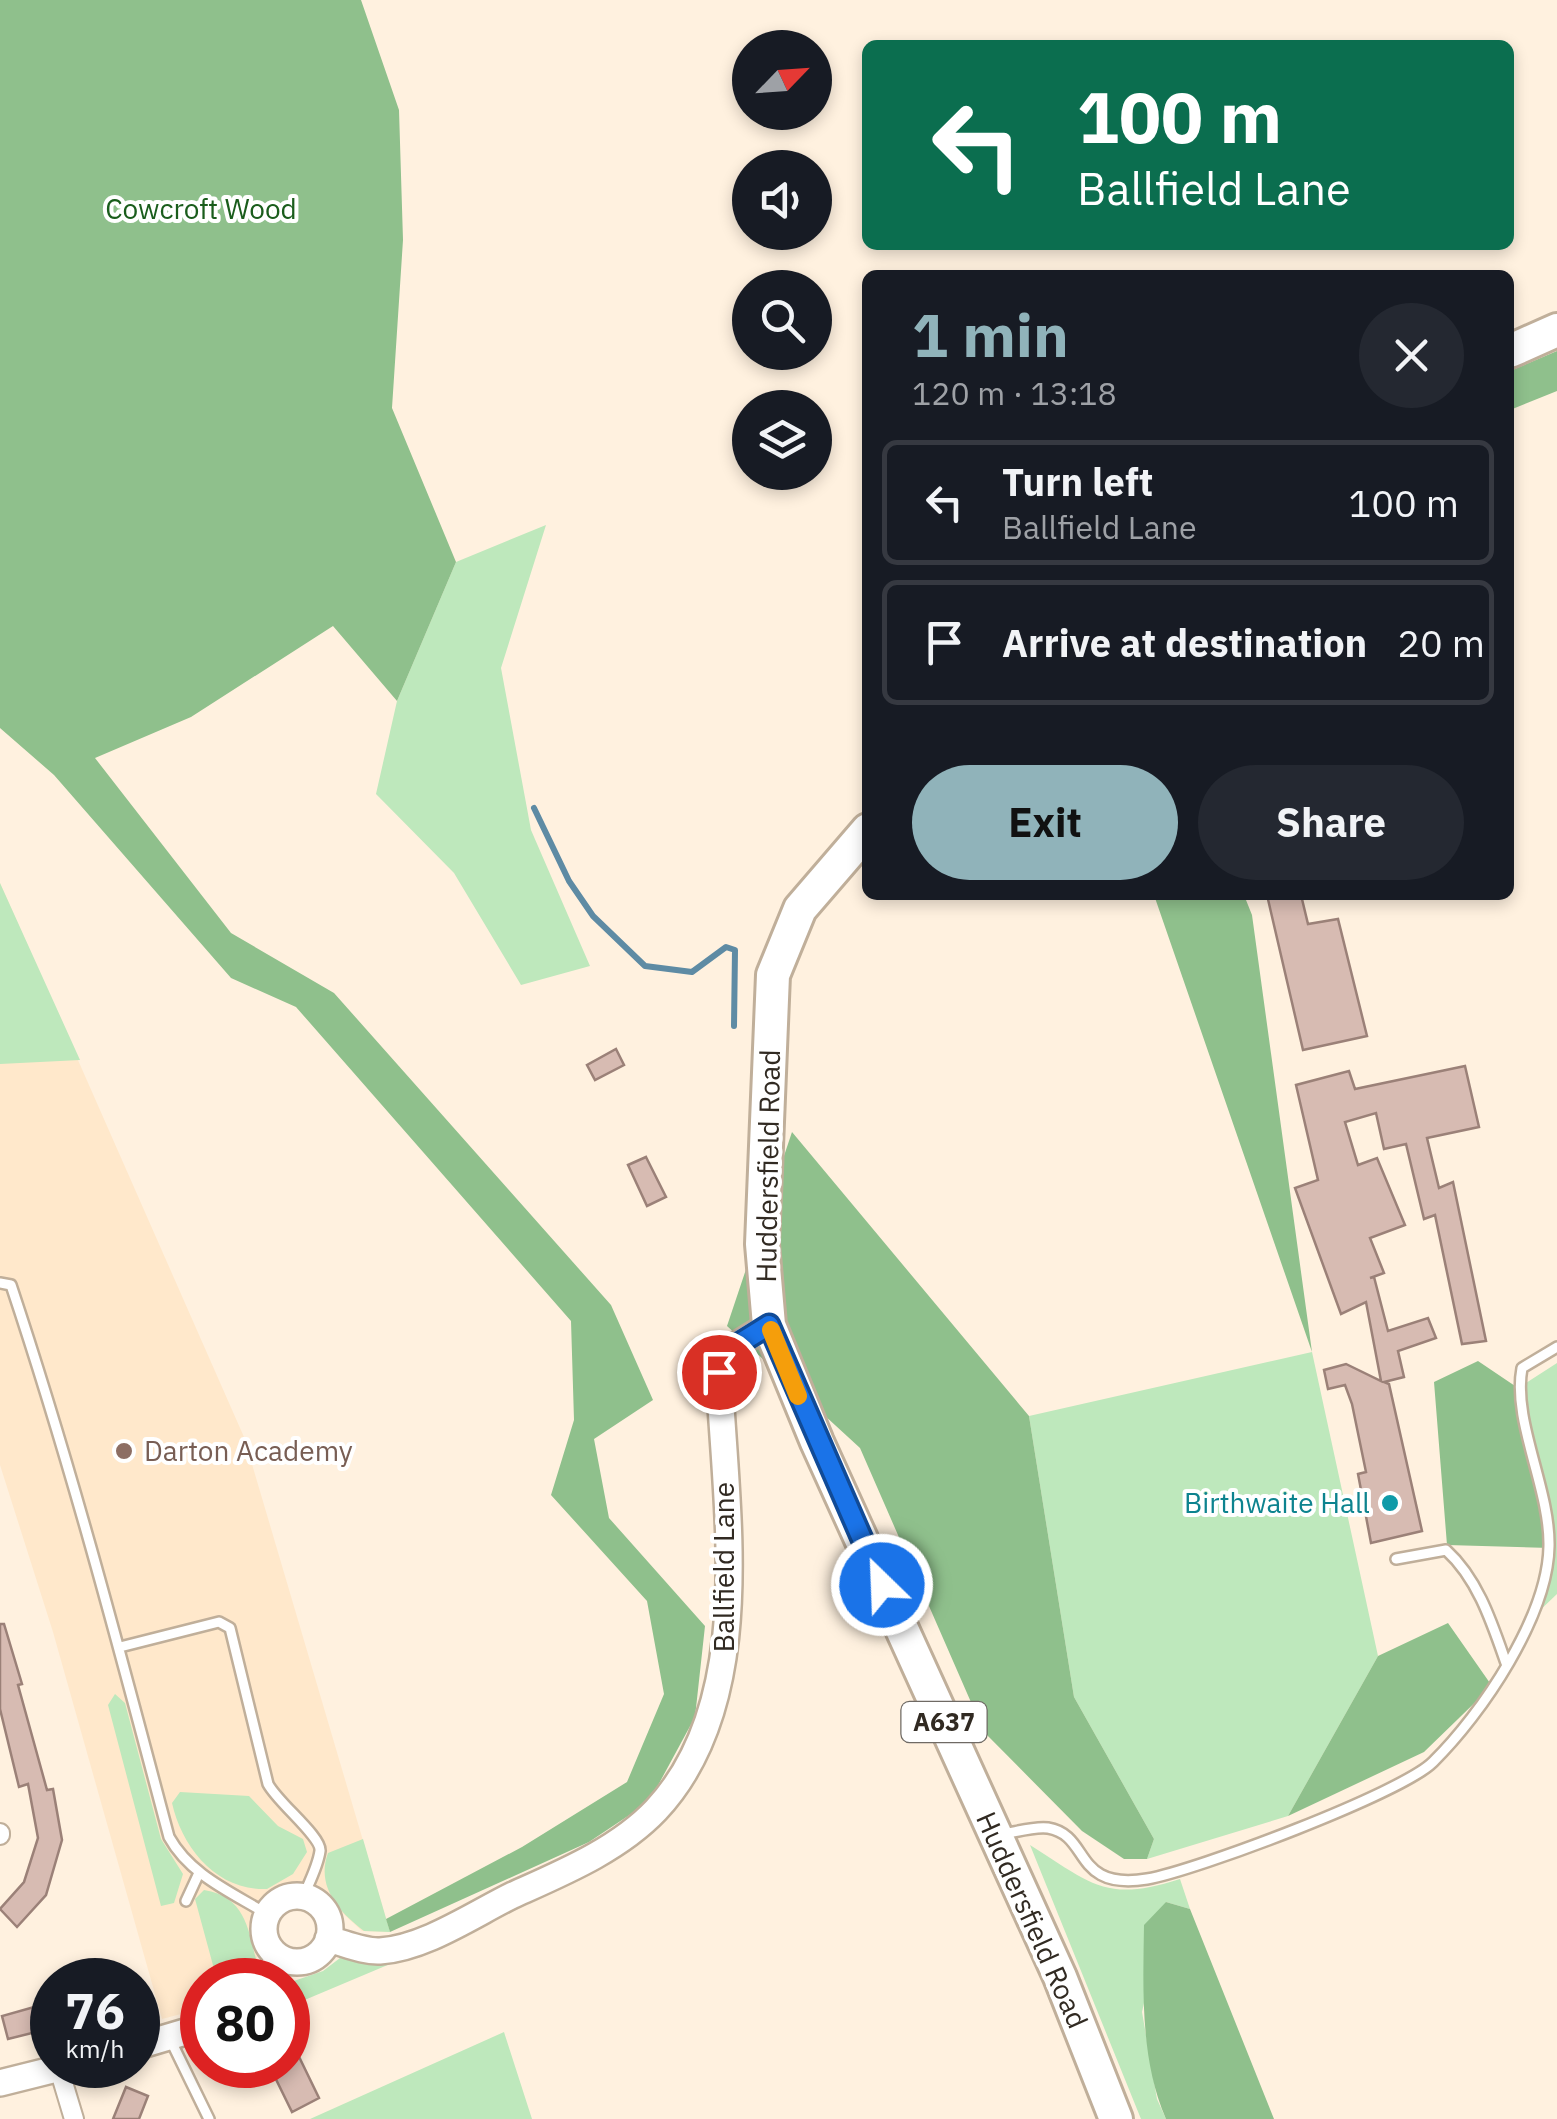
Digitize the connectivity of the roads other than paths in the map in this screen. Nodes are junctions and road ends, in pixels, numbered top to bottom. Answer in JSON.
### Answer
{"nodes":[{"id":1,"x":1557,"y":330,"type":"edge"},
{"id":2,"x":1514,"y":349,"type":"edge"},
{"id":3,"x":862,"y":837,"type":"edge"},
{"id":4,"x":0,"y":1283,"type":"edge"},
{"id":5,"x":769,"y":1325,"type":"junction"},
{"id":6,"x":1557,"y":1347,"type":"edge"},
{"id":7,"x":1396,"y":1559,"type":"dead end"},
{"id":8,"x":120,"y":1647,"type":"junction"},
{"id":9,"x":1506,"y":1663,"type":"junction"},
{"id":10,"x":995,"y":1835,"type":"junction"},
{"id":11,"x":198,"y":1872,"type":"junction"},
{"id":12,"x":304,"y":1897,"type":"junction"},
{"id":13,"x":186,"y":1901,"type":"dead end"},
{"id":14,"x":267,"y":1914,"type":"junction"},
{"id":15,"x":328,"y":1939,"type":"junction"},
{"id":16,"x":280,"y":1958,"type":"edge"},
{"id":17,"x":310,"y":1959,"type":"edge"},
{"id":18,"x":180,"y":2034,"type":"edge"},
{"id":19,"x":169,"y":2037,"type":"junction"},
{"id":20,"x":160,"y":2040,"type":"edge"},
{"id":21,"x":30,"y":2076,"type":"edge"},
{"id":22,"x":0,"y":2083,"type":"edge"},
{"id":23,"x":69,"y":2088,"type":"edge"},
{"id":24,"x":74,"y":2119,"type":"edge"},
{"id":25,"x":210,"y":2119,"type":"edge"},
{"id":26,"x":1116,"y":2119,"type":"edge"}],
"edges":[{"from":1,"to":2,"type":"highway"},
{"from":3,"to":5,"type":"highway","name":"Huddersfield Road","number":"A637"},
{"from":4,"to":8,"type":"lane"},
{"from":5,"to":10,"type":"highway","name":"Huddersfield Road","number":"A637"},
{"from":5,"to":15,"type":"street","name":"Ballfield Lane"},
{"from":6,"to":9,"type":"lane"},
{"from":7,"to":9,"type":"lane"},
{"from":8,"to":11,"type":"lane"},
{"from":8,"to":12,"type":"lane"},
{"from":9,"to":10,"type":"lane"},
{"from":10,"to":26,"type":"highway","name":"Huddersfield Road","number":"A637"},
{"from":11,"to":13,"type":"lane"},
{"from":11,"to":14,"type":"lane"},
{"from":12,"to":14,"type":"street"},
{"from":12,"to":15,"type":"street"},
{"from":14,"to":16,"type":"street"},
{"from":15,"to":17,"type":"street"},
{"from":18,"to":19,"type":"street"},
{"from":19,"to":20,"type":"street"},
{"from":19,"to":25,"type":"lane"},
{"from":21,"to":22,"type":"street"},
{"from":23,"to":24,"type":"street"}]}
